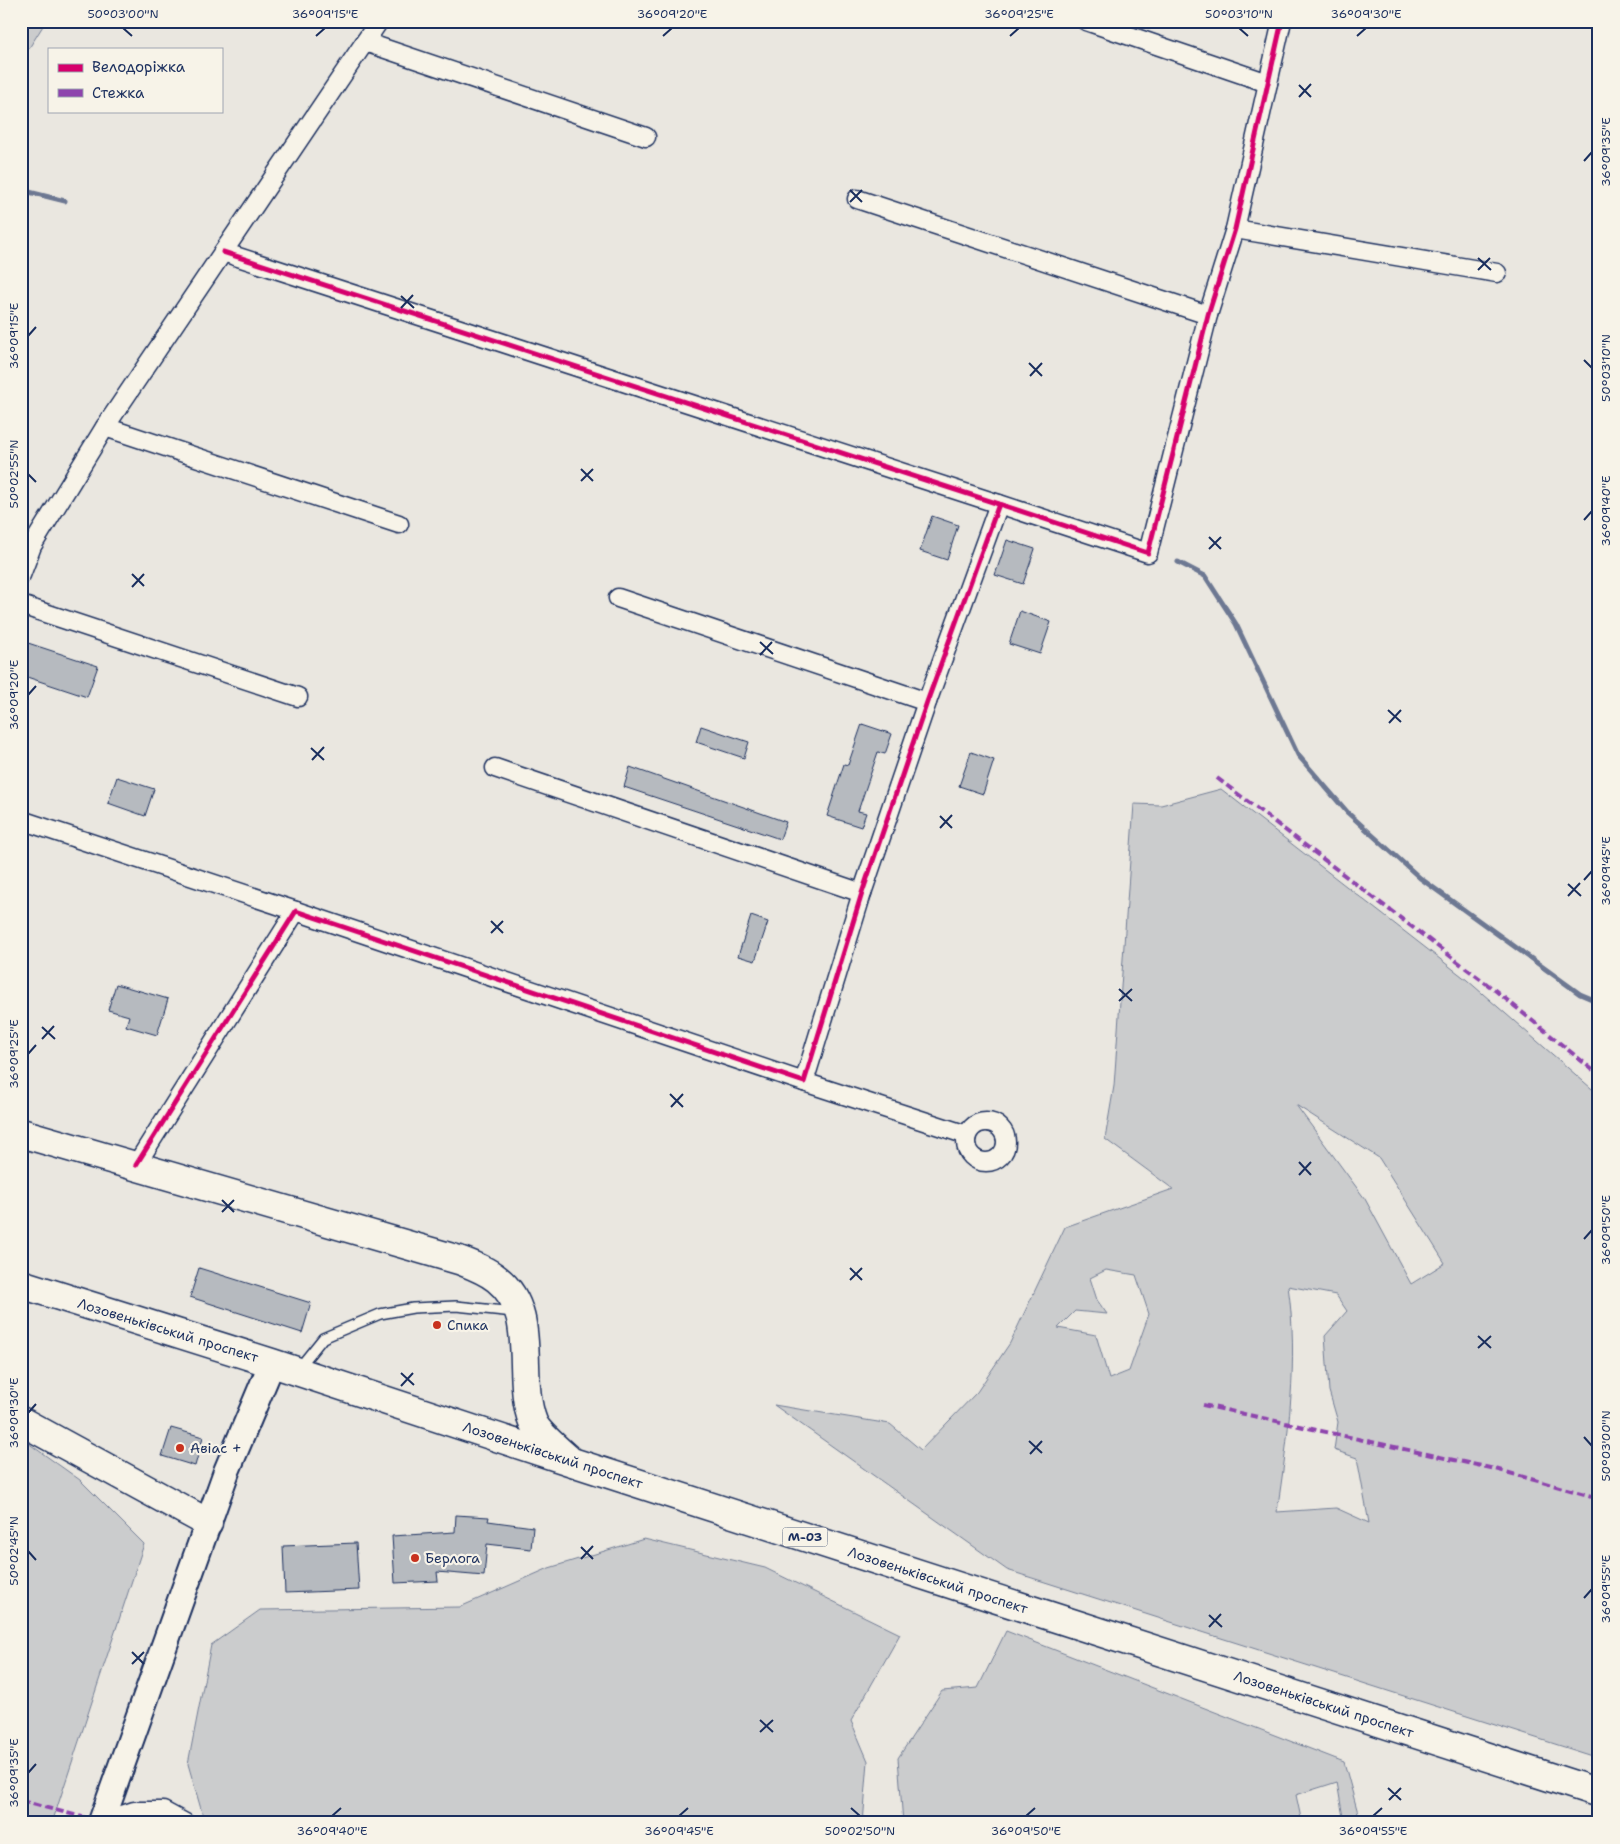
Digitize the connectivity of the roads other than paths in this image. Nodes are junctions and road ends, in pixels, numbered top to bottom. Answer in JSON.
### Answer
{"nodes":[{"id":1,"x":379,"y":21,"type":"edge"},
{"id":2,"x":1086,"y":21,"type":"edge"},
{"id":3,"x":1282,"y":21,"type":"edge"},
{"id":4,"x":365,"y":42,"type":"junction"},
{"id":5,"x":1268,"y":83,"type":"junction"},
{"id":6,"x":646,"y":137,"type":"dead end"},
{"id":7,"x":857,"y":200,"type":"dead end"},
{"id":8,"x":1235,"y":229,"type":"junction"},
{"id":9,"x":223,"y":252,"type":"junction"},
{"id":10,"x":1497,"y":273,"type":"dead end"},
{"id":11,"x":1208,"y":315,"type":"junction"},
{"id":12,"x":104,"y":427,"type":"junction"},
{"id":13,"x":999,"y":504,"type":"junction"},
{"id":14,"x":399,"y":524,"type":"dead end"},
{"id":15,"x":21,"y":575,"type":"edge"},
{"id":16,"x":618,"y":598,"type":"dead end"},
{"id":17,"x":21,"y":605,"type":"edge"},
{"id":18,"x":298,"y":697,"type":"dead end"},
{"id":19,"x":927,"y":702,"type":"junction"},
{"id":20,"x":495,"y":768,"type":"dead end"},
{"id":21,"x":21,"y":820,"type":"edge"},
{"id":22,"x":862,"y":893,"type":"junction"},
{"id":23,"x":296,"y":911,"type":"junction"},
{"id":24,"x":804,"y":1082,"type":"junction"},
{"id":25,"x":21,"y":1133,"type":"edge"},
{"id":26,"x":966,"y":1134,"type":"dead end"},
{"id":27,"x":136,"y":1165,"type":"junction"},
{"id":28,"x":21,"y":1284,"type":"edge"},
{"id":29,"x":520,"y":1312,"type":"junction"},
{"id":30,"x":272,"y":1363,"type":"junction"},
{"id":31,"x":297,"y":1371,"type":"junction"},
{"id":32,"x":21,"y":1421,"type":"edge"},
{"id":33,"x":569,"y":1461,"type":"junction"},
{"id":34,"x":208,"y":1523,"type":"junction"},
{"id":35,"x":1594,"y":1791,"type":"edge"},
{"id":36,"x":101,"y":1823,"type":"edge"},
{"id":37,"x":185,"y":1823,"type":"edge"}],
"edges":[{"from":1,"to":4,"type":"street"},
{"from":2,"to":5,"type":"street"},
{"from":3,"to":5,"type":"street"},
{"from":4,"to":6,"type":"street"},
{"from":4,"to":9,"type":"street"},
{"from":5,"to":8,"type":"street"},
{"from":7,"to":11,"type":"street"},
{"from":8,"to":10,"type":"street"},
{"from":8,"to":11,"type":"street"},
{"from":9,"to":12,"type":"street"},
{"from":9,"to":13,"type":"street"},
{"from":11,"to":13,"type":"street"},
{"from":12,"to":14,"type":"street"},
{"from":12,"to":15,"type":"street"},
{"from":13,"to":19,"type":"street"},
{"from":16,"to":19,"type":"street"},
{"from":17,"to":18,"type":"street"},
{"from":19,"to":22,"type":"street"},
{"from":20,"to":22,"type":"street"},
{"from":21,"to":23,"type":"street"},
{"from":22,"to":24,"type":"street"},
{"from":23,"to":24,"type":"street"},
{"from":23,"to":27,"type":"street"},
{"from":24,"to":26,"type":"street"},
{"from":25,"to":27,"type":"highway"},
{"from":27,"to":29,"type":"highway"},
{"from":28,"to":30,"type":"highway","name":"Лозовеньківський проспект","number":"М-03"},
{"from":29,"to":31,"type":"lane"},
{"from":29,"to":33,"type":"highway"},
{"from":30,"to":31,"type":"highway","name":"Лозовеньківський проспект","number":"М-03"},
{"from":30,"to":34,"type":"street"},
{"from":31,"to":33,"type":"highway","name":"Лозовеньківський проспект","number":"М-03"},
{"from":32,"to":34,"type":"highway"},
{"from":33,"to":35,"type":"highway","name":"Лозовеньківський проспект","number":"М-03"},
{"from":34,"to":36,"type":"street"},
{"from":36,"to":37,"type":"street"}]}
